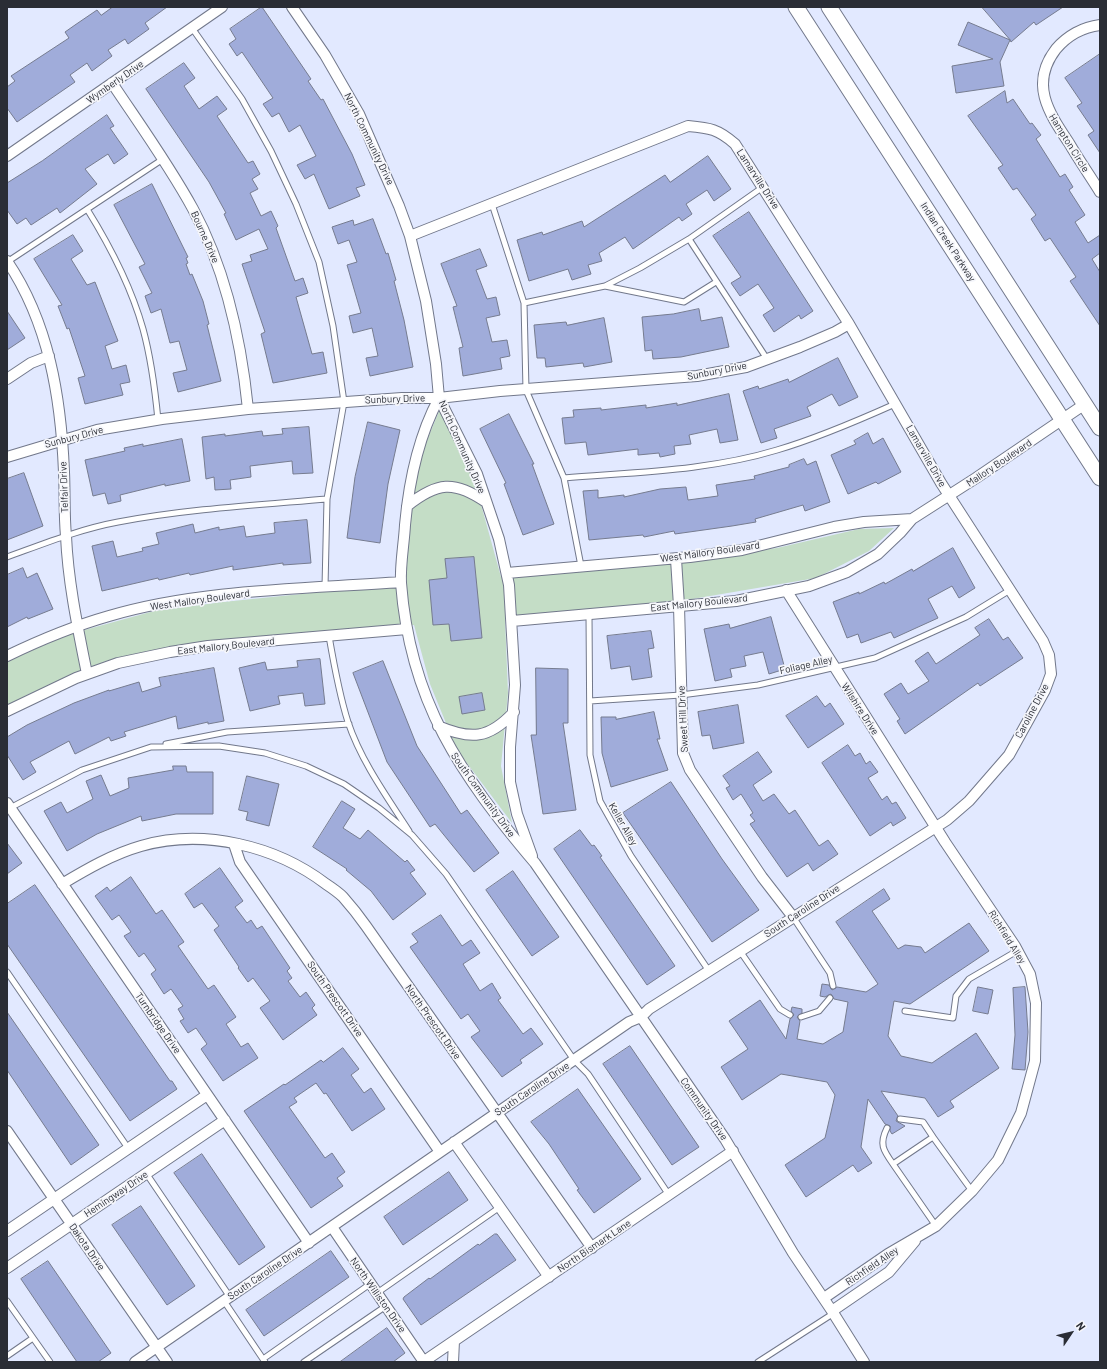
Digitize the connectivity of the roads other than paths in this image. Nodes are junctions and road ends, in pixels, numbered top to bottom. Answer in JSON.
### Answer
{"nodes":[{"id":1,"x":222,"y":7,"type":"edge"},
{"id":2,"x":292,"y":7,"type":"edge"},
{"id":3,"x":796,"y":7,"type":"edge"},
{"id":4,"x":829,"y":7,"type":"edge"},
{"id":5,"x":1100,"y":25,"type":"edge"},
{"id":6,"x":192,"y":28,"type":"junction"},
{"id":7,"x":112,"y":84,"type":"junction"},
{"id":8,"x":7,"y":156,"type":"edge"},
{"id":9,"x":164,"y":158,"type":"junction"},
{"id":10,"x":763,"y":187,"type":"junction"},
{"id":11,"x":1100,"y":192,"type":"edge"},
{"id":12,"x":492,"y":204,"type":"junction"},
{"id":13,"x":87,"y":209,"type":"junction"},
{"id":14,"x":410,"y":236,"type":"junction"},
{"id":15,"x":688,"y":239,"type":"junction"},
{"id":16,"x":7,"y":262,"type":"edge"},
{"id":17,"x":716,"y":282,"type":"junction"},
{"id":18,"x":605,"y":286,"type":"junction"},
{"id":19,"x":524,"y":303,"type":"junction"},
{"id":20,"x":850,"y":324,"type":"junction"},
{"id":21,"x":50,"y":356,"type":"junction"},
{"id":22,"x":767,"y":359,"type":"junction"},
{"id":23,"x":7,"y":379,"type":"edge"},
{"id":24,"x":526,"y":390,"type":"junction"},
{"id":25,"x":439,"y":398,"type":"junction"},
{"id":26,"x":344,"y":402,"type":"junction"},
{"id":27,"x":895,"y":404,"type":"junction"},
{"id":28,"x":1085,"y":404,"type":"junction"},
{"id":29,"x":248,"y":409,"type":"junction"},
{"id":30,"x":158,"y":420,"type":"junction"},
{"id":31,"x":1063,"y":420,"type":"junction"},
{"id":32,"x":1100,"y":428,"type":"edge"},
{"id":33,"x":62,"y":439,"type":"junction"},
{"id":34,"x":7,"y":457,"type":"edge"},
{"id":35,"x":564,"y":478,"type":"junction"},
{"id":36,"x":1100,"y":478,"type":"edge"},
{"id":37,"x":949,"y":495,"type":"junction"},
{"id":38,"x":327,"y":499,"type":"junction"},
{"id":39,"x":486,"y":502,"type":"junction"},
{"id":40,"x":407,"y":506,"type":"junction"},
{"id":41,"x":912,"y":519,"type":"junction"},
{"id":42,"x":66,"y":537,"type":"junction"},
{"id":43,"x":7,"y":557,"type":"edge"},
{"id":44,"x":676,"y":559,"type":"junction"},
{"id":45,"x":581,"y":566,"type":"junction"},
{"id":46,"x":507,"y":573,"type":"junction"},
{"id":47,"x":401,"y":582,"type":"junction"},
{"id":48,"x":326,"y":587,"type":"junction"},
{"id":49,"x":786,"y":590,"type":"junction"},
{"id":50,"x":1010,"y":590,"type":"junction"},
{"id":51,"x":679,"y":606,"type":"junction"},
{"id":52,"x":589,"y":615,"type":"junction"},
{"id":53,"x":512,"y":621,"type":"junction"},
{"id":54,"x":78,"y":626,"type":"junction"},
{"id":55,"x":407,"y":629,"type":"junction"},
{"id":56,"x":329,"y":636,"type":"junction"},
{"id":57,"x":7,"y":656,"type":"edge"},
{"id":58,"x":834,"y":668,"type":"junction"},
{"id":59,"x":87,"y":674,"type":"junction"},
{"id":60,"x":681,"y":695,"type":"junction"},
{"id":61,"x":590,"y":701,"type":"junction"},
{"id":62,"x":7,"y":711,"type":"edge"},
{"id":63,"x":514,"y":712,"type":"junction"},
{"id":64,"x":349,"y":724,"type":"junction"},
{"id":65,"x":438,"y":726,"type":"junction"},
{"id":66,"x":151,"y":747,"type":"junction"},
{"id":67,"x":8,"y":805,"type":"edge"},
{"id":68,"x":936,"y":828,"type":"junction"},
{"id":69,"x":412,"y":835,"type":"junction"},
{"id":70,"x":234,"y":844,"type":"junction"},
{"id":71,"x":535,"y":863,"type":"junction"},
{"id":72,"x":62,"y":884,"type":"junction"},
{"id":73,"x":793,"y":918,"type":"junction"},
{"id":74,"x":740,"y":951,"type":"junction"},
{"id":75,"x":1017,"y":951,"type":"junction"},
{"id":76,"x":709,"y":971,"type":"junction"},
{"id":77,"x":7,"y":972,"type":"edge"},
{"id":78,"x":833,"y":986,"type":"dead end"},
{"id":79,"x":830,"y":998,"type":"dead end"},
{"id":80,"x":905,"y":1011,"type":"dead end"},
{"id":81,"x":790,"y":1015,"type":"dead end"},
{"id":82,"x":641,"y":1017,"type":"junction"},
{"id":83,"x":801,"y":1017,"type":"dead end"},
{"id":84,"x":574,"y":1060,"type":"junction"},
{"id":85,"x":207,"y":1095,"type":"junction"},
{"id":86,"x":496,"y":1113,"type":"junction"},
{"id":87,"x":900,"y":1118,"type":"dead end"},
{"id":88,"x":225,"y":1120,"type":"junction"},
{"id":89,"x":888,"y":1128,"type":"dead end"},
{"id":90,"x":7,"y":1131,"type":"edge"},
{"id":91,"x":933,"y":1136,"type":"junction"},
{"id":92,"x":454,"y":1142,"type":"junction"},
{"id":93,"x":128,"y":1148,"type":"junction"},
{"id":94,"x":733,"y":1151,"type":"junction"},
{"id":95,"x":440,"y":1152,"type":"junction"},
{"id":96,"x":893,"y":1164,"type":"junction"},
{"id":97,"x":146,"y":1173,"type":"junction"},
{"id":98,"x":972,"y":1192,"type":"junction"},
{"id":99,"x":669,"y":1195,"type":"junction"},
{"id":100,"x":53,"y":1198,"type":"junction"},
{"id":101,"x":500,"y":1207,"type":"junction"},
{"id":102,"x":71,"y":1224,"type":"junction"},
{"id":103,"x":936,"y":1226,"type":"junction"},
{"id":104,"x":332,"y":1227,"type":"junction"},
{"id":105,"x":7,"y":1231,"type":"edge"},
{"id":106,"x":920,"y":1235,"type":"junction"},
{"id":107,"x":309,"y":1243,"type":"junction"},
{"id":108,"x":592,"y":1248,"type":"junction"},
{"id":109,"x":7,"y":1268,"type":"edge"},
{"id":110,"x":549,"y":1277,"type":"junction"},
{"id":111,"x":370,"y":1284,"type":"junction"},
{"id":112,"x":377,"y":1293,"type":"junction"},
{"id":113,"x":824,"y":1298,"type":"junction"},
{"id":114,"x":227,"y":1299,"type":"junction"},
{"id":115,"x":7,"y":1301,"type":"edge"},
{"id":116,"x":386,"y":1306,"type":"junction"},
{"id":117,"x":833,"y":1312,"type":"junction"},
{"id":118,"x":33,"y":1338,"type":"junction"},
{"id":119,"x":454,"y":1341,"type":"junction"},
{"id":120,"x":157,"y":1347,"type":"junction"},
{"id":121,"x":7,"y":1356,"type":"edge"},
{"id":122,"x":264,"y":1360,"type":"edge"},
{"id":123,"x":50,"y":1362,"type":"edge"},
{"id":124,"x":135,"y":1362,"type":"edge"},
{"id":125,"x":168,"y":1362,"type":"edge"},
{"id":126,"x":304,"y":1362,"type":"edge"},
{"id":127,"x":424,"y":1362,"type":"edge"},
{"id":128,"x":454,"y":1362,"type":"edge"},
{"id":129,"x":758,"y":1362,"type":"edge"},
{"id":130,"x":864,"y":1362,"type":"edge"}],
"edges":[{"from":1,"to":6,"type":"street","name":"Wymberly Drive"},
{"from":2,"to":14,"type":"street","name":"North Community Drive"},
{"from":3,"to":31,"type":"street","name":"Indian Creek Parkway"},
{"from":4,"to":28,"type":"street"},
{"from":5,"to":11,"type":"street","name":"Hampton Circle"},
{"from":6,"to":7,"type":"street","name":"Wymberly Drive"},
{"from":6,"to":26,"type":"lane"},
{"from":7,"to":8,"type":"street","name":"Wymberly Drive"},
{"from":7,"to":9,"type":"street","name":"Bourne Drive"},
{"from":9,"to":13,"type":"lane"},
{"from":9,"to":29,"type":"street","name":"Bourne Drive"},
{"from":10,"to":12,"type":"street","name":"Lamarville Drive"},
{"from":10,"to":15,"type":"lane"},
{"from":10,"to":20,"type":"street","name":"Lamarville Drive"},
{"from":12,"to":14,"type":"street","name":"Lamarville Drive"},
{"from":12,"to":19,"type":"lane"},
{"from":13,"to":16,"type":"lane"},
{"from":13,"to":30,"type":"lane"},
{"from":14,"to":25,"type":"street","name":"North Community Drive"},
{"from":15,"to":17,"type":"lane"},
{"from":15,"to":18,"type":"lane"},
{"from":16,"to":21,"type":"street","name":"Telfair Drive"},
{"from":17,"to":18,"type":"lane"},
{"from":17,"to":22,"type":"lane"},
{"from":18,"to":19,"type":"lane"},
{"from":19,"to":24,"type":"lane"},
{"from":20,"to":22,"type":"street","name":"Sunbury Drive"},
{"from":20,"to":27,"type":"street","name":"Lamarville Drive"},
{"from":21,"to":23,"type":"street"},
{"from":21,"to":33,"type":"street","name":"Telfair Drive"},
{"from":22,"to":24,"type":"street","name":"Sunbury Drive"},
{"from":24,"to":25,"type":"street","name":"Sunbury Drive"},
{"from":24,"to":35,"type":"lane"},
{"from":25,"to":26,"type":"street","name":"Sunbury Drive"},
{"from":25,"to":39,"type":"street","name":"North Community Drive"},
{"from":25,"to":40,"type":"street","name":"South Community Drive"},
{"from":26,"to":29,"type":"street","name":"Sunbury Drive"},
{"from":26,"to":38,"type":"lane"},
{"from":27,"to":35,"type":"lane"},
{"from":27,"to":37,"type":"street","name":"Lamarville Drive"},
{"from":28,"to":31,"type":"street","name":"Mallory Boulevard"},
{"from":28,"to":32,"type":"street"},
{"from":29,"to":30,"type":"street","name":"Sunbury Drive"},
{"from":30,"to":33,"type":"street","name":"Sunbury Drive"},
{"from":31,"to":36,"type":"street","name":"Indian Creek Parkway"},
{"from":31,"to":37,"type":"street","name":"Mallory Boulevard"},
{"from":33,"to":34,"type":"street","name":"Sunbury Drive"},
{"from":33,"to":42,"type":"street","name":"Telfair Drive"},
{"from":35,"to":45,"type":"lane"},
{"from":37,"to":41,"type":"street","name":"Mallory Boulevard"},
{"from":37,"to":50,"type":"street","name":"Caroline Drive"},
{"from":38,"to":42,"type":"lane"},
{"from":38,"to":48,"type":"lane"},
{"from":39,"to":40,"type":"street"},
{"from":39,"to":46,"type":"street","name":"North Community Drive"},
{"from":40,"to":47,"type":"street","name":"South Community Drive"},
{"from":41,"to":44,"type":"street","name":"West Mallory Boulevard"},
{"from":41,"to":49,"type":"street","name":"East Mallory Boulevard"},
{"from":42,"to":43,"type":"lane"},
{"from":42,"to":54,"type":"street","name":"Telfair Drive"},
{"from":44,"to":45,"type":"street","name":"West Mallory Boulevard"},
{"from":44,"to":51,"type":"street","name":"Sweet Hill Drive"},
{"from":45,"to":46,"type":"street","name":"West Mallory Boulevard"},
{"from":46,"to":53,"type":"street","name":"North Community Drive"},
{"from":47,"to":48,"type":"street","name":"West Mallory Boulevard"},
{"from":47,"to":55,"type":"street","name":"South Community Drive"},
{"from":48,"to":54,"type":"street","name":"West Mallory Boulevard"},
{"from":49,"to":51,"type":"street","name":"East Mallory Boulevard"},
{"from":49,"to":58,"type":"street","name":"Wilshire Drive"},
{"from":50,"to":58,"type":"lane","name":"Foliage Alley"},
{"from":50,"to":68,"type":"street","name":"Caroline Drive"},
{"from":51,"to":52,"type":"street","name":"East Mallory Boulevard"},
{"from":51,"to":60,"type":"street","name":"Sweet Hill Drive"},
{"from":52,"to":53,"type":"street","name":"East Mallory Boulevard"},
{"from":52,"to":61,"type":"lane","name":"Keller Alley"},
{"from":53,"to":63,"type":"street","name":"North Community Drive"},
{"from":54,"to":57,"type":"street","name":"West Mallory Boulevard"},
{"from":54,"to":59,"type":"street","name":"Telfair Drive"},
{"from":55,"to":56,"type":"street","name":"East Mallory Boulevard"},
{"from":55,"to":65,"type":"street","name":"South Community Drive"},
{"from":56,"to":59,"type":"street","name":"East Mallory Boulevard"},
{"from":56,"to":64,"type":"lane"},
{"from":58,"to":60,"type":"lane","name":"Foliage Alley"},
{"from":58,"to":68,"type":"street","name":"Wilshire Drive"},
{"from":59,"to":62,"type":"street","name":"East Mallory Boulevard"},
{"from":60,"to":61,"type":"lane","name":"Foliage Alley"},
{"from":60,"to":73,"type":"street","name":"Sweet Hill Drive"},
{"from":61,"to":76,"type":"lane","name":"Keller Alley"},
{"from":63,"to":65,"type":"street"},
{"from":63,"to":71,"type":"street","name":"North Community Drive"},
{"from":64,"to":66,"type":"lane"},
{"from":64,"to":69,"type":"lane"},
{"from":65,"to":71,"type":"street","name":"South Community Drive"},
{"from":66,"to":67,"type":"lane"},
{"from":66,"to":69,"type":"lane"},
{"from":67,"to":72,"type":"street","name":"Turnbridge Drive"},
{"from":68,"to":73,"type":"street","name":"South Caroline Drive"},
{"from":68,"to":75,"type":"street","name":"Richfield Alley"},
{"from":69,"to":84,"type":"lane"},
{"from":70,"to":72,"type":"street","name":"North Prescott Drive"},
{"from":70,"to":86,"type":"street","name":"North Prescott Drive"},
{"from":70,"to":95,"type":"street","name":"South Prescott Drive"},
{"from":71,"to":82,"type":"street","name":"Community Drive"},
{"from":72,"to":85,"type":"street","name":"Turnbridge Drive"},
{"from":73,"to":74,"type":"street","name":"South Caroline Drive"},
{"from":73,"to":78,"type":"lane"},
{"from":74,"to":76,"type":"street","name":"South Caroline Drive"},
{"from":74,"to":81,"type":"lane"},
{"from":75,"to":80,"type":"lane"},
{"from":75,"to":98,"type":"street","name":"Richfield Alley"},
{"from":76,"to":82,"type":"street","name":"South Caroline Drive"},
{"from":77,"to":93,"type":"lane"},
{"from":79,"to":83,"type":"lane"},
{"from":82,"to":84,"type":"street","name":"South Caroline Drive"},
{"from":82,"to":94,"type":"street","name":"Community Drive"},
{"from":84,"to":86,"type":"street","name":"South Caroline Drive"},
{"from":84,"to":99,"type":"lane"},
{"from":85,"to":88,"type":"street","name":"Turnbridge Drive"},
{"from":85,"to":93,"type":"street"},
{"from":86,"to":92,"type":"street","name":"South Caroline Drive"},
{"from":86,"to":108,"type":"street","name":"North Prescott Drive"},
{"from":87,"to":91,"type":"lane"},
{"from":88,"to":97,"type":"street","name":"Hemingway Drive"},
{"from":88,"to":107,"type":"street","name":"Turnbridge Drive"},
{"from":89,"to":96,"type":"lane"},
{"from":90,"to":100,"type":"street","name":"Dakota Drive"},
{"from":91,"to":96,"type":"lane"},
{"from":91,"to":98,"type":"lane"},
{"from":92,"to":95,"type":"street","name":"South Caroline Drive"},
{"from":92,"to":101,"type":"street"},
{"from":93,"to":100,"type":"street"},
{"from":94,"to":99,"type":"street","name":"North Bismark Lane"},
{"from":94,"to":113,"type":"street","name":"Community Drive"},
{"from":95,"to":104,"type":"street","name":"South Caroline Drive"},
{"from":96,"to":103,"type":"lane"},
{"from":97,"to":102,"type":"street","name":"Hemingway Drive"},
{"from":97,"to":114,"type":"lane"},
{"from":98,"to":103,"type":"street","name":"Richfield Alley"},
{"from":99,"to":108,"type":"street","name":"North Bismark Lane"},
{"from":100,"to":102,"type":"street","name":"Dakota Drive"},
{"from":100,"to":105,"type":"street"},
{"from":101,"to":110,"type":"street"},
{"from":101,"to":112,"type":"lane"},
{"from":102,"to":109,"type":"street","name":"Hemingway Drive"},
{"from":102,"to":120,"type":"street","name":"Dakota Drive"},
{"from":103,"to":106,"type":"street","name":"Richfield Alley"},
{"from":104,"to":107,"type":"street","name":"South Caroline Drive"},
{"from":104,"to":111,"type":"street","name":"North Williston Drive"},
{"from":106,"to":113,"type":"street","name":"Richfield Alley"},
{"from":106,"to":117,"type":"street","name":"Richfield Alley"},
{"from":107,"to":114,"type":"street","name":"South Caroline Drive"},
{"from":108,"to":110,"type":"street","name":"North Bismark Lane"},
{"from":110,"to":119,"type":"street","name":"North Bismark Lane"},
{"from":111,"to":112,"type":"street","name":"North Williston Drive"},
{"from":111,"to":122,"type":"lane"},
{"from":112,"to":116,"type":"street","name":"North Williston Drive"},
{"from":113,"to":117,"type":"street","name":"Community Drive"},
{"from":114,"to":120,"type":"street","name":"South Caroline Drive"},
{"from":114,"to":122,"type":"lane"},
{"from":115,"to":118,"type":"lane"},
{"from":116,"to":126,"type":"lane"},
{"from":116,"to":127,"type":"street","name":"North Williston Drive"},
{"from":117,"to":129,"type":"lane"},
{"from":117,"to":130,"type":"street","name":"Community Drive"},
{"from":118,"to":121,"type":"lane"},
{"from":118,"to":123,"type":"lane"},
{"from":119,"to":127,"type":"street","name":"North Bismark Lane"},
{"from":119,"to":128,"type":"street"},
{"from":120,"to":124,"type":"street","name":"South Caroline Drive"},
{"from":120,"to":125,"type":"street","name":"Dakota Drive"}]}
